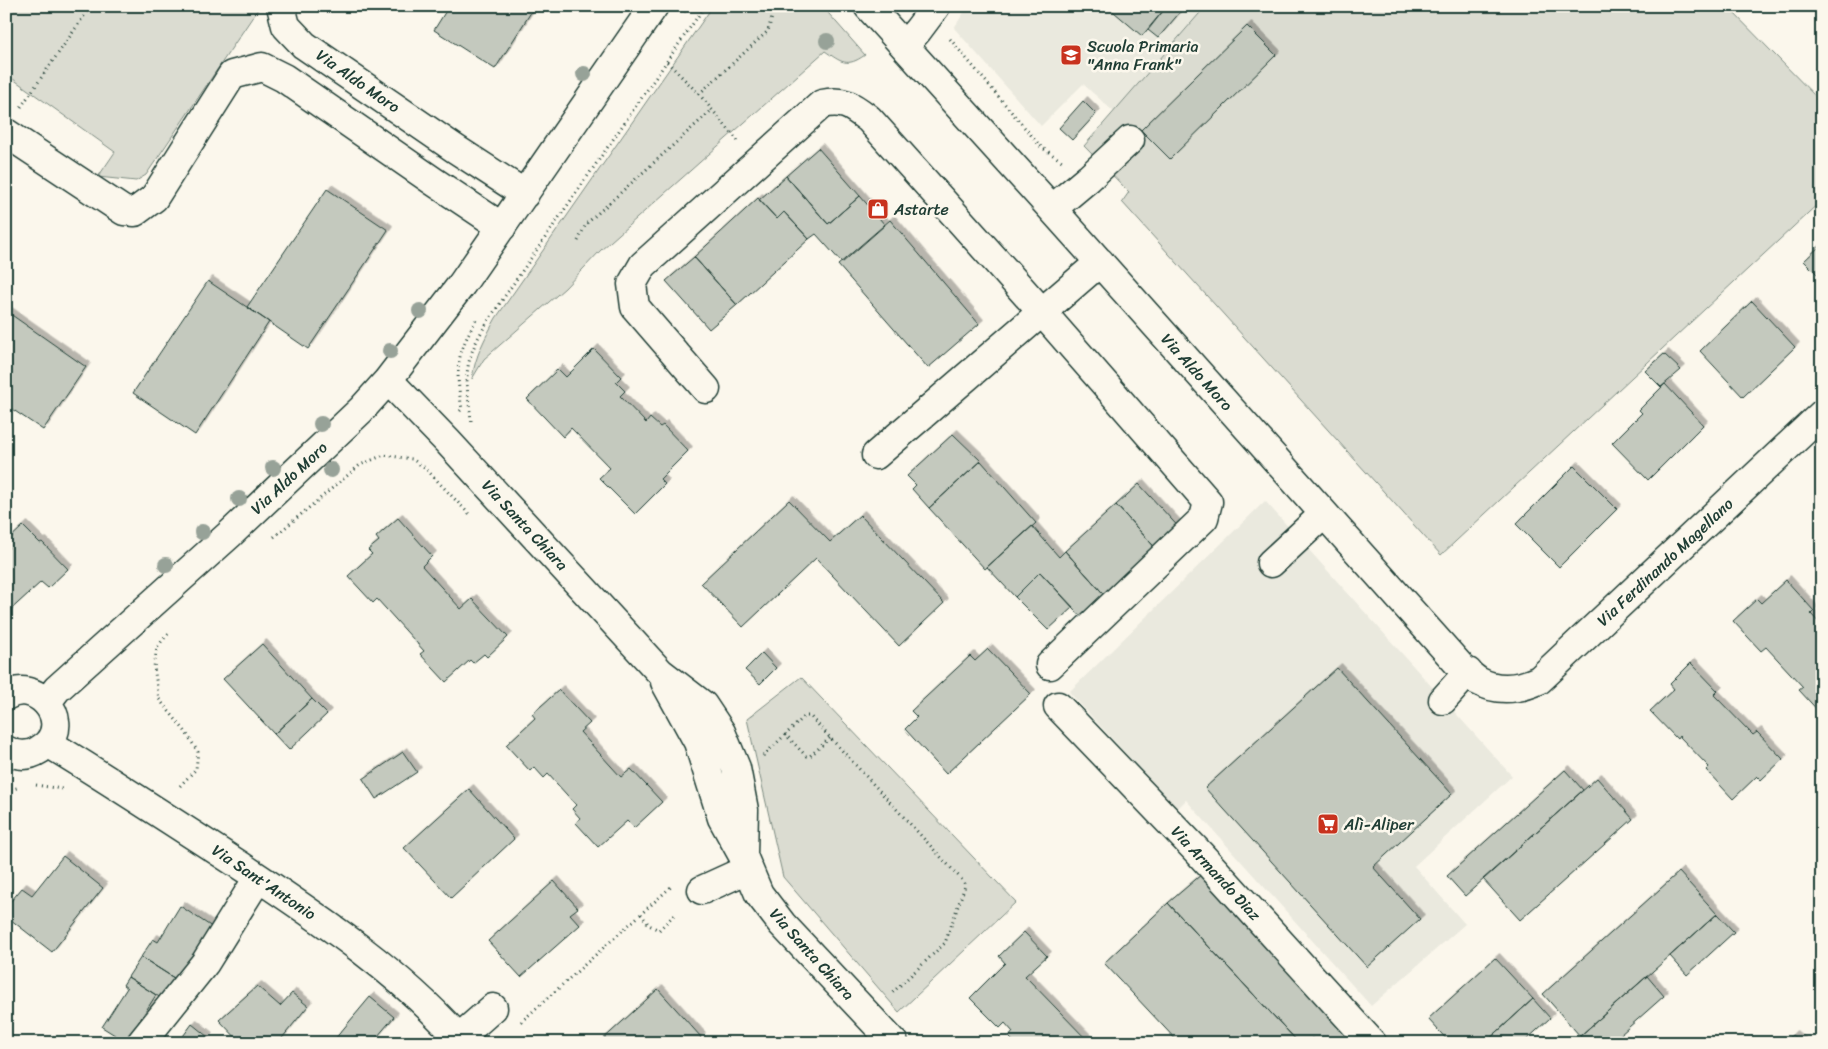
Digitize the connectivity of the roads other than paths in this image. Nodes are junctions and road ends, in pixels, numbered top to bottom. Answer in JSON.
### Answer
{"nodes":[{"id":1,"x":281,"y":6,"type":"edge"},
{"id":2,"x":654,"y":6,"type":"edge"},
{"id":3,"x":868,"y":6,"type":"edge"},
{"id":4,"x":933,"y":11,"type":"edge"},
{"id":5,"x":905,"y":45,"type":"junction"},
{"id":6,"x":12,"y":122,"type":"edge"},
{"id":7,"x":1130,"y":140,"type":"dead end"},
{"id":8,"x":525,"y":194,"type":"junction"},
{"id":9,"x":1052,"y":209,"type":"junction"},
{"id":10,"x":502,"y":227,"type":"junction"},
{"id":11,"x":1100,"y":262,"type":"junction"},
{"id":12,"x":1042,"y":312,"type":"junction"},
{"id":13,"x":388,"y":380,"type":"junction"},
{"id":14,"x":706,"y":389,"type":"dead end"},
{"id":15,"x":1822,"y":414,"type":"edge"},
{"id":16,"x":876,"y":455,"type":"dead end"},
{"id":17,"x":1324,"y":514,"type":"junction"},
{"id":18,"x":1271,"y":563,"type":"dead end"},
{"id":19,"x":1050,"y":666,"type":"dead end"},
{"id":20,"x":1468,"y":672,"type":"junction"},
{"id":21,"x":1498,"y":688,"type":"joint"},
{"id":22,"x":6,"y":696,"type":"edge"},
{"id":23,"x":1443,"y":700,"type":"dead end"},
{"id":24,"x":47,"y":702,"type":"junction"},
{"id":25,"x":1058,"y":706,"type":"dead end"},
{"id":26,"x":48,"y":743,"type":"junction"},
{"id":27,"x":6,"y":750,"type":"edge"},
{"id":28,"x":745,"y":862,"type":"junction"},
{"id":29,"x":258,"y":878,"type":"junction"},
{"id":30,"x":690,"y":886,"type":"road end"},
{"id":31,"x":493,"y":1008,"type":"dead end"},
{"id":32,"x":461,"y":1041,"type":"edge"},
{"id":33,"x":141,"y":1043,"type":"edge"},
{"id":34,"x":894,"y":1043,"type":"edge"},
{"id":35,"x":1372,"y":1043,"type":"edge"}],
"edges":[{"from":1,"to":8,"type":"street","name":"Via Aldo Moro"},
{"from":2,"to":8,"type":"street","name":"Via Aldo Moro"},
{"from":3,"to":5,"type":"street","name":"Via Aldo Moro"},
{"from":4,"to":5,"type":"street"},
{"from":5,"to":9,"type":"street","name":"Via Aldo Moro"},
{"from":6,"to":10,"type":"street"},
{"from":7,"to":9,"type":"street"},
{"from":8,"to":10,"type":"street","name":"Via Aldo Moro"},
{"from":9,"to":11,"type":"street","name":"Via Aldo Moro"},
{"from":10,"to":13,"type":"street","name":"Via Aldo Moro"},
{"from":11,"to":12,"type":"street"},
{"from":11,"to":17,"type":"street","name":"Via Aldo Moro"},
{"from":12,"to":14,"type":"street"},
{"from":12,"to":16,"type":"street"},
{"from":12,"to":19,"type":"street"},
{"from":13,"to":24,"type":"street","name":"Via Aldo Moro"},
{"from":13,"to":28,"type":"street","name":"Via Santa Chiara"},
{"from":15,"to":21,"type":"street","name":"Via Ferdinando Magellano"},
{"from":17,"to":18,"type":"street"},
{"from":17,"to":20,"type":"street","name":"Via Aldo Moro"},
{"from":20,"to":21,"type":"street","name":"Via Aldo Moro"},
{"from":20,"to":23,"type":"street"},
{"from":22,"to":24,"type":"street"},
{"from":24,"to":26,"type":"street"},
{"from":25,"to":35,"type":"street","name":"Via Armando Diaz"},
{"from":26,"to":27,"type":"street"},
{"from":26,"to":29,"type":"street","name":"Via Sant'Antonio"},
{"from":28,"to":30,"type":"street"},
{"from":28,"to":34,"type":"street","name":"Via Santa Chiara"},
{"from":29,"to":32,"type":"street","name":"Via Sant'Antonio"},
{"from":29,"to":33,"type":"street"},
{"from":31,"to":32,"type":"street"}]}
